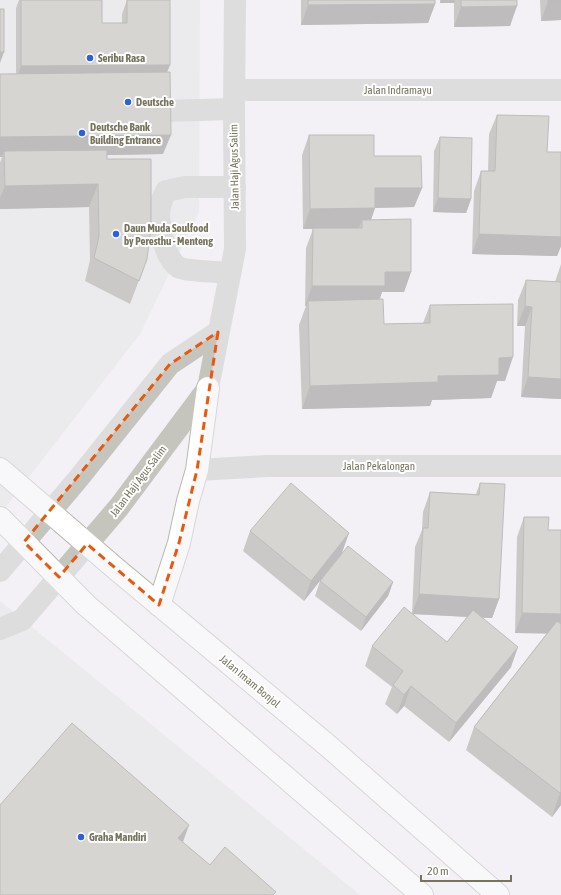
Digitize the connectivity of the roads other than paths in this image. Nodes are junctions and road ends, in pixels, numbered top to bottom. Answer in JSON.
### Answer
{"nodes":[{"id":1,"x":235,"y":0,"type":"edge"},
{"id":2,"x":561,"y":90,"type":"edge"},
{"id":3,"x":234,"y":100,"type":"junction"},
{"id":4,"x":163,"y":111,"type":"edge"},
{"id":5,"x":234,"y":187,"type":"junction"},
{"id":6,"x":230,"y":273,"type":"junction"},
{"id":7,"x":218,"y":332,"type":"junction"},
{"id":8,"x":208,"y":388,"type":"junction"},
{"id":9,"x":561,"y":466,"type":"edge"},
{"id":10,"x":0,"y":468,"type":"edge"},
{"id":11,"x":197,"y":470,"type":"junction"},
{"id":12,"x":50,"y":513,"type":"junction"},
{"id":13,"x":0,"y":518,"type":"edge"},
{"id":14,"x":0,"y":530,"type":"edge"},
{"id":15,"x":24,"y":542,"type":"junction"},
{"id":16,"x":87,"y":544,"type":"junction"},
{"id":17,"x":0,"y":571,"type":"edge"},
{"id":18,"x":59,"y":577,"type":"junction"},
{"id":19,"x":159,"y":605,"type":"junction"},
{"id":20,"x":0,"y":629,"type":"edge"},
{"id":21,"x":422,"y":895,"type":"edge"},
{"id":22,"x":498,"y":895,"type":"edge"}],
"edges":[{"from":1,"to":3,"type":"street","name":"Jalan Haji Agus Salim"},
{"from":2,"to":3,"type":"street","name":"Jalan Indramayu"},
{"from":3,"to":4,"type":"street","name":"Jalan Indramayu"},
{"from":3,"to":5,"type":"street","name":"Jalan Haji Agus Salim"},
{"from":5,"to":6,"type":"street","name":"Jalan Haji Agus Salim"},
{"from":5,"to":6,"type":"street"},
{"from":6,"to":7,"type":"street","name":"Jalan Haji Agus Salim"},
{"from":7,"to":8,"type":"street","name":"Jalan Haji Agus Salim"},
{"from":7,"to":12,"type":"street"},
{"from":8,"to":11,"type":"main road"},
{"from":8,"to":16,"type":"street","name":"Jalan Haji Agus Salim"},
{"from":9,"to":11,"type":"street","name":"Jalan Pekalongan"},
{"from":10,"to":12,"type":"main road","name":"Jalan Imam Bonjol"},
{"from":11,"to":19,"type":"main road"},
{"from":12,"to":15,"type":"street"},
{"from":12,"to":16,"type":"main road","name":"Jalan Imam Bonjol"},
{"from":13,"to":15,"type":"main road"},
{"from":14,"to":15,"type":"street"},
{"from":15,"to":17,"type":"street"},
{"from":15,"to":18,"type":"main road"},
{"from":16,"to":18,"type":"street","name":"Jalan Haji Agus Salim"},
{"from":16,"to":19,"type":"main road","name":"Jalan Imam Bonjol"},
{"from":18,"to":20,"type":"street","name":"Jalan Haji Agus Salim"},
{"from":18,"to":21,"type":"main road"},
{"from":19,"to":22,"type":"main road","name":"Jalan Imam Bonjol"}]}
